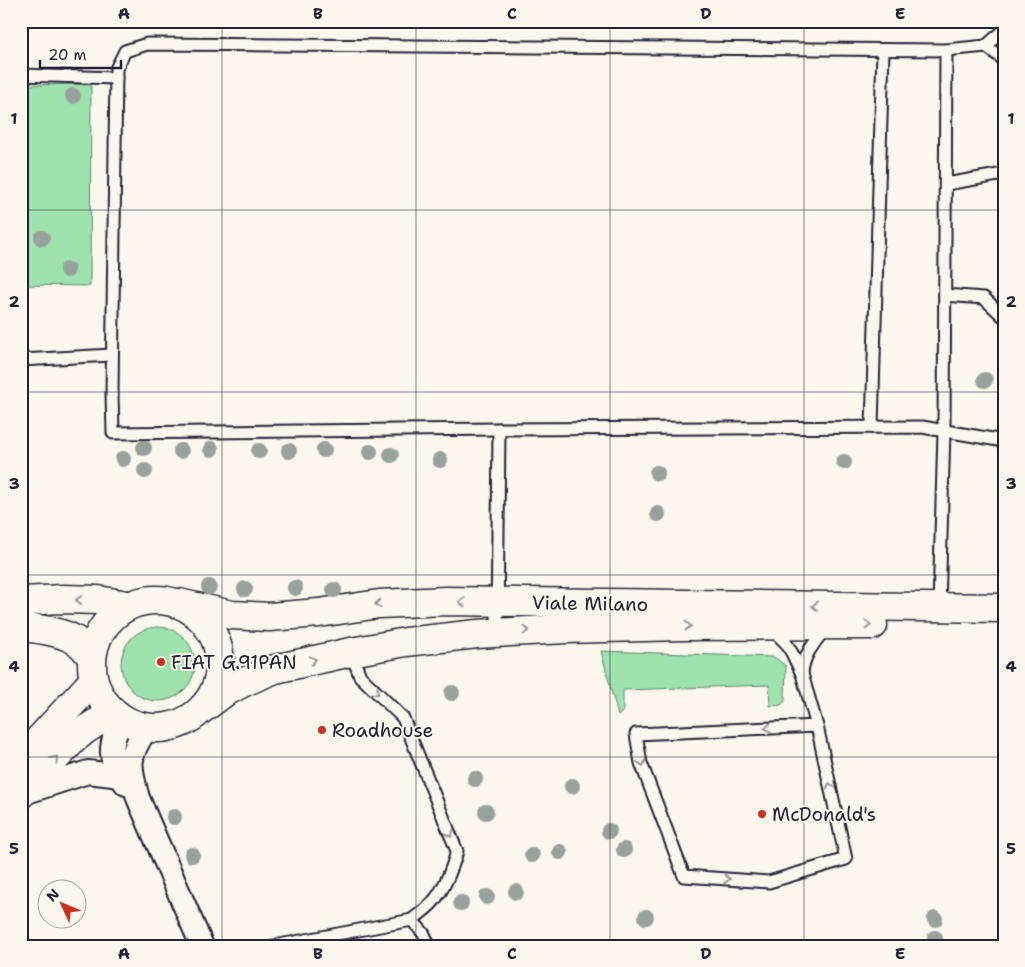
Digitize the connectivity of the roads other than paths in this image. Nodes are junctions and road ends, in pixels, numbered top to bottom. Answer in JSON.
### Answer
{"nodes":[{"id":1,"x":1004,"y":30,"type":"edge"},
{"id":2,"x":986,"y":46,"type":"junction"},
{"id":3,"x":883,"y":50,"type":"junction"},
{"id":4,"x":946,"y":50,"type":"junction"},
{"id":5,"x":1004,"y":60,"type":"edge"},
{"id":6,"x":21,"y":75,"type":"edge"},
{"id":7,"x":116,"y":78,"type":"junction"},
{"id":8,"x":1004,"y":174,"type":"edge"},
{"id":9,"x":946,"y":184,"type":"junction"},
{"id":10,"x":945,"y":295,"type":"junction"},
{"id":11,"x":1004,"y":317,"type":"edge"},
{"id":12,"x":112,"y":355,"type":"junction"},
{"id":13,"x":21,"y":360,"type":"edge"},
{"id":14,"x":872,"y":427,"type":"junction"},
{"id":15,"x":499,"y":429,"type":"junction"},
{"id":16,"x":944,"y":431,"type":"junction"},
{"id":17,"x":1004,"y":441,"type":"edge"},
{"id":18,"x":21,"y":601,"type":"edge"},
{"id":19,"x":497,"y":602,"type":"junction"},
{"id":20,"x":179,"y":603,"type":"junction"},
{"id":21,"x":127,"y":605,"type":"junction"},
{"id":22,"x":939,"y":607,"type":"junction"},
{"id":23,"x":1004,"y":608,"type":"edge"},
{"id":24,"x":1004,"y":625,"type":"edge"},
{"id":25,"x":768,"y":626,"type":"junction"},
{"id":26,"x":828,"y":626,"type":"junction"},
{"id":27,"x":21,"y":627,"type":"edge"},
{"id":28,"x":497,"y":632,"type":"junction"},
{"id":29,"x":351,"y":652,"type":"junction"},
{"id":30,"x":93,"y":669,"type":"junction"},
{"id":31,"x":802,"y":674,"type":"junction"},
{"id":32,"x":205,"y":706,"type":"junction"},
{"id":33,"x":119,"y":716,"type":"junction"},
{"id":34,"x":817,"y":726,"type":"junction"},
{"id":35,"x":147,"y":728,"type":"junction"},
{"id":36,"x":23,"y":753,"type":"edge"},
{"id":37,"x":121,"y":776,"type":"junction"},
{"id":38,"x":21,"y":794,"type":"edge"},
{"id":39,"x":138,"y":798,"type":"junction"},
{"id":40,"x":412,"y":920,"type":"junction"},
{"id":41,"x":202,"y":946,"type":"edge"},
{"id":42,"x":274,"y":946,"type":"edge"},
{"id":43,"x":429,"y":946,"type":"edge"}],
"edges":[{"from":1,"to":2,"type":"lane"},
{"from":2,"to":4,"type":"lane"},
{"from":2,"to":5,"type":"lane"},
{"from":3,"to":4,"type":"lane"},
{"from":3,"to":7,"type":"lane"},
{"from":3,"to":14,"type":"lane"},
{"from":4,"to":9,"type":"lane"},
{"from":6,"to":7,"type":"lane"},
{"from":7,"to":12,"type":"lane"},
{"from":8,"to":9,"type":"lane"},
{"from":9,"to":10,"type":"lane"},
{"from":10,"to":11,"type":"lane"},
{"from":10,"to":16,"type":"lane"},
{"from":12,"to":13,"type":"lane"},
{"from":12,"to":15,"type":"lane"},
{"from":14,"to":15,"type":"lane"},
{"from":14,"to":16,"type":"lane"},
{"from":15,"to":19,"type":"lane"},
{"from":16,"to":17,"type":"lane"},
{"from":16,"to":22,"type":"lane"},
{"from":21,"to":18,"type":"main road","one_way":true},
{"from":19,"to":20,"type":"main road","name":"Viale Milano","one_way":true},
{"from":22,"to":19,"type":"main road","name":"Viale Milano","one_way":true},
{"from":19,"to":28,"type":"lane"},
{"from":20,"to":21,"type":"main road"},
{"from":20,"to":32,"type":"main road"},
{"from":21,"to":30,"type":"main road"},
{"from":22,"to":23,"type":"main road","name":"Viale Milano"},
{"from":26,"to":24,"type":"main road","name":"Viale Milano","one_way":true},
{"from":25,"to":26,"type":"main road","name":"Viale Milano"},
{"from":28,"to":25,"type":"main road","name":"Viale Milano","one_way":true},
{"from":25,"to":31,"type":"lane"},
{"from":26,"to":31,"type":"lane"},
{"from":27,"to":30,"type":"main road"},
{"from":28,"to":29,"type":"main road","name":"Viale Milano"},
{"from":32,"to":29,"type":"main road","name":"Viale Milano","one_way":true},
{"from":29,"to":40,"type":"lane","one_way":true},
{"from":30,"to":33,"type":"main road"},
{"from":30,"to":36,"type":"main road"},
{"from":31,"to":34,"type":"lane"},
{"from":32,"to":35,"type":"main road"},
{"from":33,"to":35,"type":"main road"},
{"from":33,"to":37,"type":"street"},
{"from":38,"to":33,"type":"main road","one_way":true},
{"from":34,"to":34,"type":"lane","one_way":true},
{"from":35,"to":39,"type":"street"},
{"from":37,"to":38,"type":"street"},
{"from":37,"to":39,"type":"street"},
{"from":39,"to":41,"type":"street"},
{"from":40,"to":42,"type":"lane"},
{"from":40,"to":43,"type":"lane"}]}
